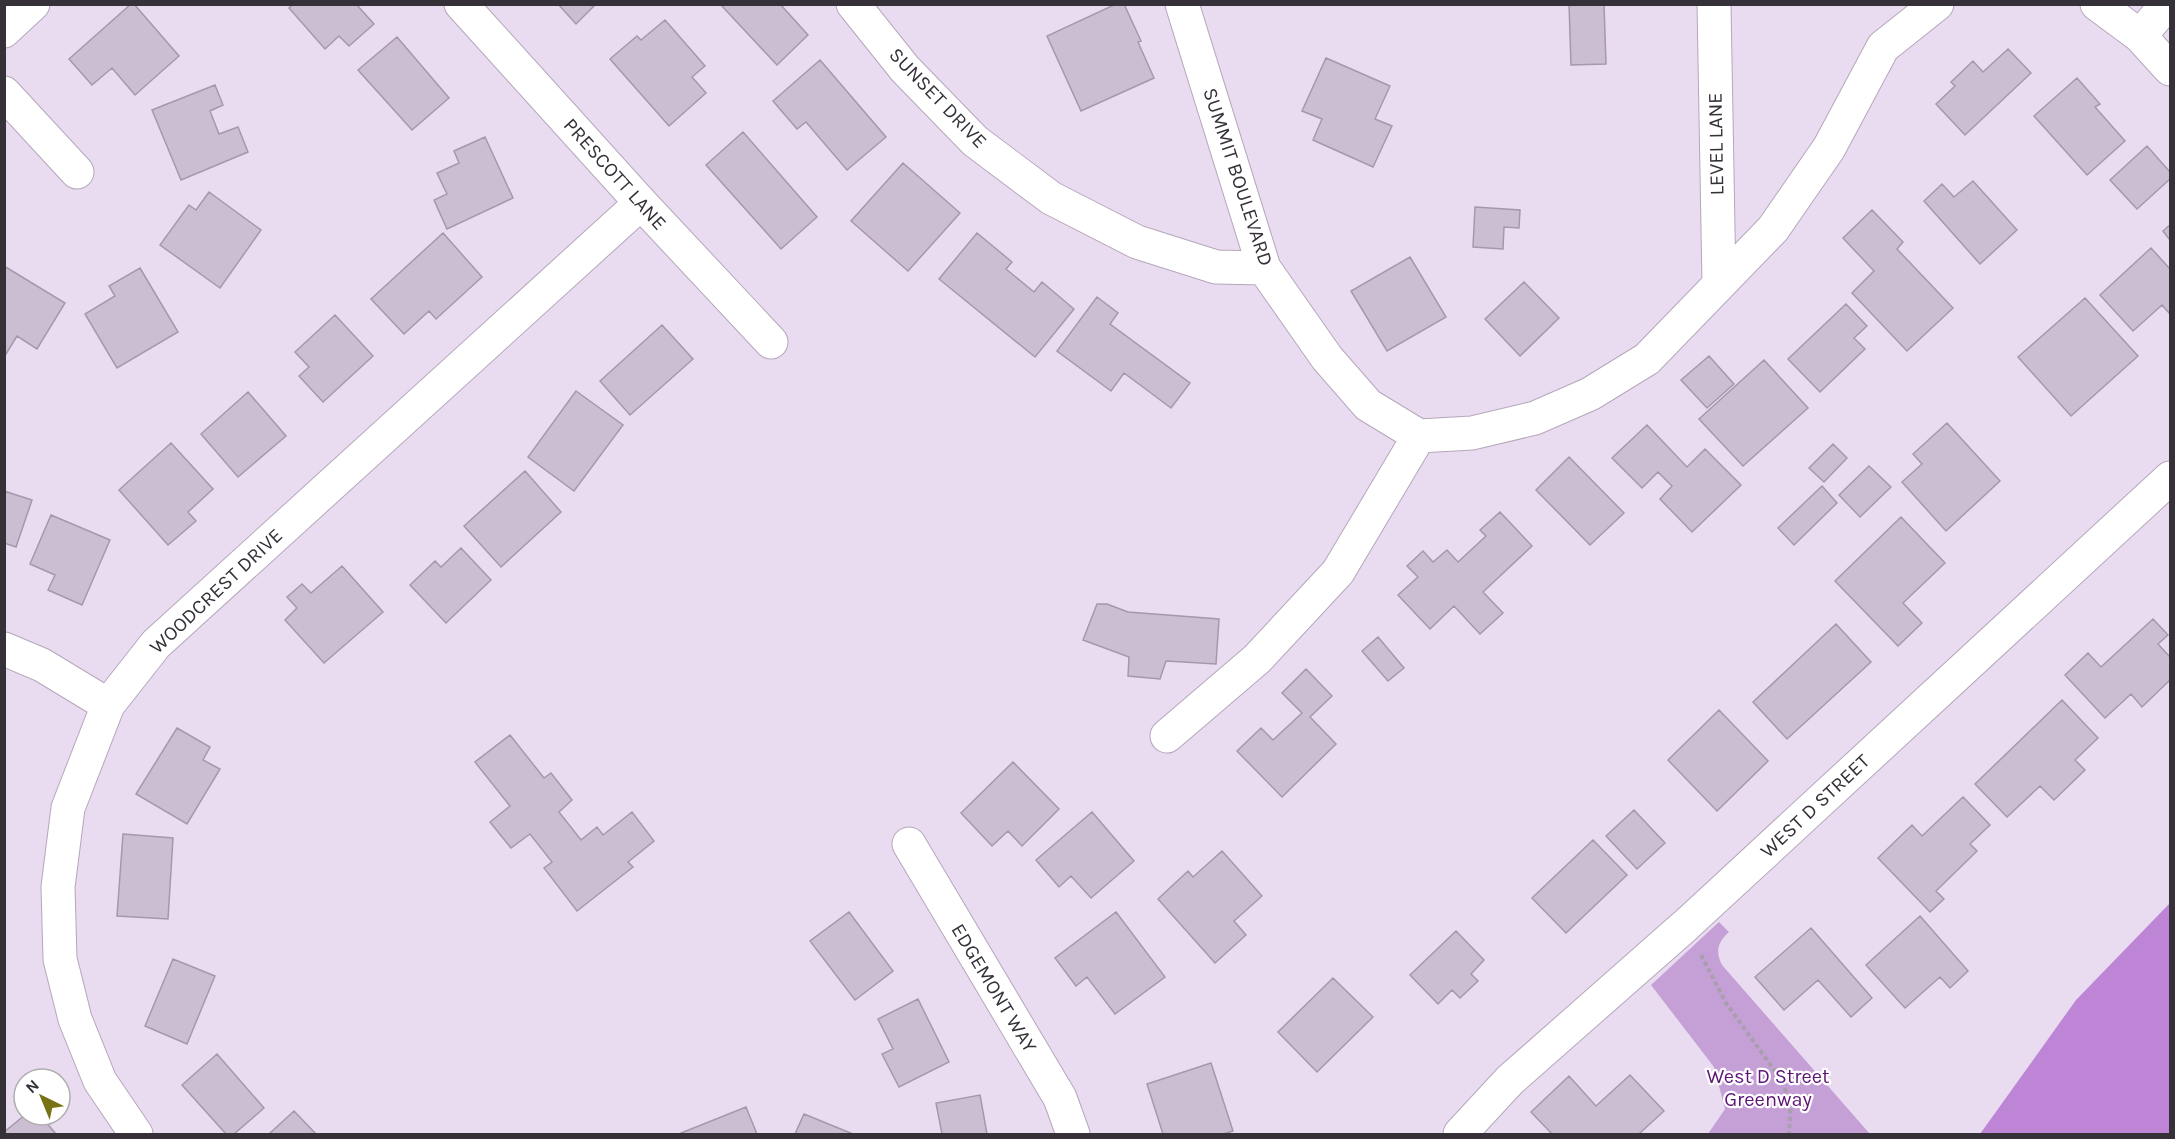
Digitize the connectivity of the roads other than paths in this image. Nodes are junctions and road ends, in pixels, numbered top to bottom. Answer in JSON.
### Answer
{"nodes":[{"id":1,"x":33,"y":4,"type":"edge"},
{"id":2,"x":461,"y":4,"type":"edge"},
{"id":3,"x":853,"y":4,"type":"edge"},
{"id":4,"x":1182,"y":4,"type":"edge"},
{"id":5,"x":1714,"y":4,"type":"edge"},
{"id":6,"x":1938,"y":4,"type":"edge"},
{"id":7,"x":2097,"y":4,"type":"edge"},
{"id":8,"x":2167,"y":4,"type":"edge"},
{"id":9,"x":4,"y":31,"type":"edge"},
{"id":10,"x":2140,"y":36,"type":"junction"},
{"id":11,"x":2170,"y":69,"type":"edge"},
{"id":12,"x":4,"y":93,"type":"edge"},
{"id":13,"x":77,"y":172,"type":"dead end"},
{"id":14,"x":641,"y":203,"type":"junction"},
{"id":15,"x":1264,"y":268,"type":"junction"},
{"id":16,"x":1719,"y":284,"type":"junction"},
{"id":17,"x":771,"y":342,"type":"dead end"},
{"id":18,"x":1419,"y":436,"type":"junction"},
{"id":19,"x":2170,"y":478,"type":"edge"},
{"id":20,"x":4,"y":649,"type":"edge"},
{"id":21,"x":108,"y":705,"type":"junction"},
{"id":22,"x":1167,"y":736,"type":"dead end"},
{"id":23,"x":909,"y":844,"type":"dead end"},
{"id":24,"x":136,"y":1134,"type":"edge"},
{"id":25,"x":1073,"y":1134,"type":"edge"},
{"id":26,"x":1460,"y":1134,"type":"edge"}],
"edges":[{"from":1,"to":9,"type":"street"},
{"from":2,"to":14,"type":"street","name":"PRESCOTT LANE"},
{"from":3,"to":15,"type":"street","name":"SUNSET DRIVE"},
{"from":4,"to":15,"type":"street","name":"SUMMIT BOULEVARD"},
{"from":5,"to":16,"type":"street","name":"LEVEL LANE"},
{"from":6,"to":16,"type":"street"},
{"from":7,"to":10,"type":"street"},
{"from":8,"to":10,"type":"street"},
{"from":10,"to":11,"type":"street"},
{"from":12,"to":13,"type":"street"},
{"from":14,"to":17,"type":"street","name":"PRESCOTT LANE"},
{"from":14,"to":21,"type":"street","name":"WOODCREST DRIVE"},
{"from":15,"to":18,"type":"street","name":"SUMMIT BOULEVARD"},
{"from":16,"to":18,"type":"street"},
{"from":18,"to":22,"type":"street"},
{"from":19,"to":26,"type":"street","name":"WEST D STREET"},
{"from":20,"to":21,"type":"street"},
{"from":21,"to":24,"type":"street","name":"WOODCREST DRIVE"},
{"from":23,"to":25,"type":"street","name":"EDGEMONT WAY"}]}
